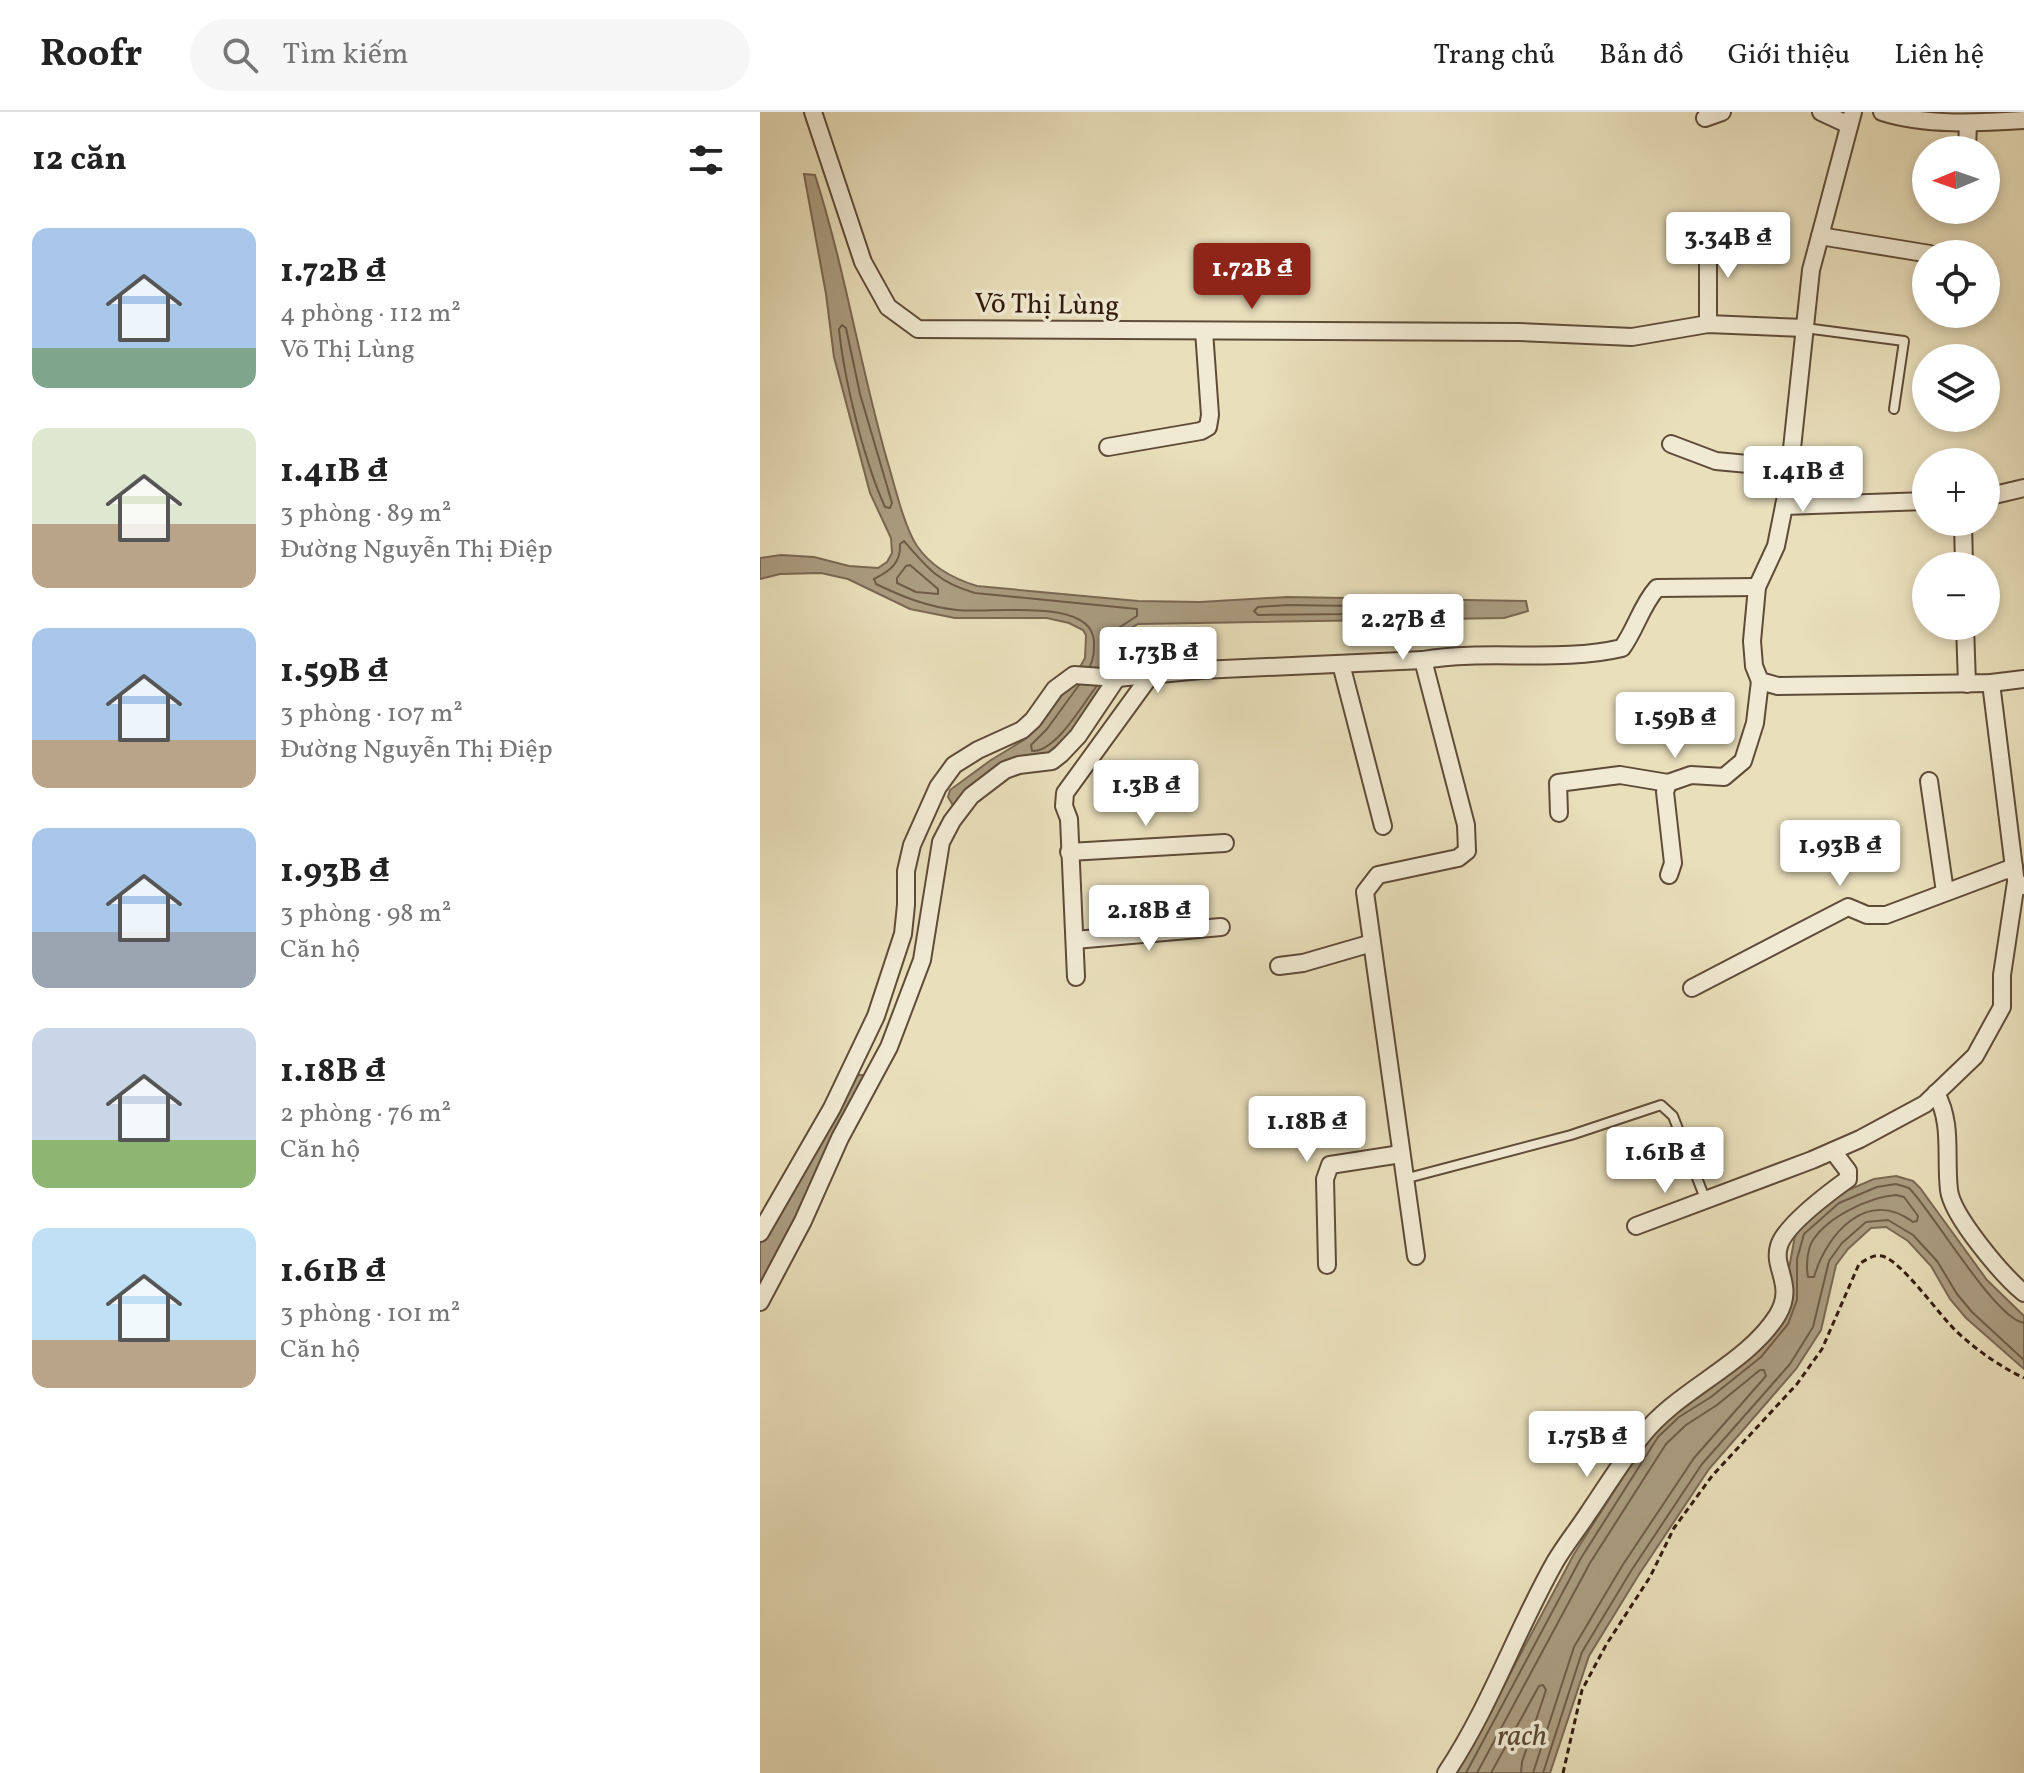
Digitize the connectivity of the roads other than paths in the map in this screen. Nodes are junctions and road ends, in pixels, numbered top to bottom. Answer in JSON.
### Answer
{"nodes":[{"id":1,"x":813,"y":112,"type":"edge"},
{"id":2,"x":1722,"y":112,"type":"edge"},
{"id":3,"x":1821,"y":112,"type":"edge"},
{"id":4,"x":1882,"y":112,"type":"edge"},
{"id":5,"x":1705,"y":118,"type":"dead end"},
{"id":6,"x":1851,"y":118,"type":"edge"},
{"id":7,"x":2024,"y":120,"type":"edge"},
{"id":8,"x":1968,"y":123,"type":"junction"},
{"id":9,"x":1968,"y":136,"type":"edge"},
{"id":10,"x":1708,"y":235,"type":"dead end"},
{"id":11,"x":1820,"y":236,"type":"junction"},
{"id":12,"x":1912,"y":251,"type":"edge"},
{"id":13,"x":1708,"y":324,"type":"junction"},
{"id":14,"x":1805,"y":328,"type":"junction"},
{"id":15,"x":1204,"y":331,"type":"junction"},
{"id":16,"x":1894,"y":409,"type":"dead end"},
{"id":17,"x":1671,"y":444,"type":"dead end"},
{"id":18,"x":1108,"y":447,"type":"dead end"},
{"id":19,"x":1790,"y":468,"type":"junction"},
{"id":20,"x":2024,"y":488,"type":"edge"},
{"id":21,"x":2000,"y":494,"type":"edge"},
{"id":22,"x":1912,"y":501,"type":"edge"},
{"id":23,"x":1784,"y":506,"type":"junction"},
{"id":24,"x":1757,"y":587,"type":"junction"},
{"id":25,"x":1965,"y":640,"type":"edge"},
{"id":26,"x":1423,"y":660,"type":"junction"},
{"id":27,"x":1341,"y":664,"type":"junction"},
{"id":28,"x":1150,"y":676,"type":"junction"},
{"id":29,"x":1114,"y":678,"type":"junction"},
{"id":30,"x":2024,"y":679,"type":"edge"},
{"id":31,"x":1760,"y":681,"type":"junction"},
{"id":32,"x":1991,"y":683,"type":"junction"},
{"id":33,"x":1967,"y":684,"type":"junction"},
{"id":34,"x":1929,"y":781,"type":"dead end"},
{"id":35,"x":1668,"y":783,"type":"junction"},
{"id":36,"x":1559,"y":813,"type":"dead end"},
{"id":37,"x":1383,"y":826,"type":"dead end"},
{"id":38,"x":1225,"y":843,"type":"dead end"},
{"id":39,"x":1069,"y":852,"type":"junction"},
{"id":40,"x":1669,"y":875,"type":"dead end"},
{"id":41,"x":2018,"y":878,"type":"edge"},
{"id":42,"x":1945,"y":892,"type":"junction"},
{"id":43,"x":1221,"y":927,"type":"dead end"},
{"id":44,"x":1075,"y":940,"type":"junction"},
{"id":45,"x":1372,"y":943,"type":"junction"},
{"id":46,"x":1279,"y":966,"type":"dead end"},
{"id":47,"x":1076,"y":977,"type":"dead end"},
{"id":48,"x":1692,"y":988,"type":"dead end"},
{"id":49,"x":1936,"y":1093,"type":"junction"},
{"id":50,"x":1833,"y":1151,"type":"junction"},
{"id":51,"x":1401,"y":1154,"type":"junction"},
{"id":52,"x":1404,"y":1179,"type":"junction"},
{"id":53,"x":1706,"y":1201,"type":"junction"},
{"id":54,"x":1636,"y":1226,"type":"dead end"},
{"id":55,"x":760,"y":1233,"type":"edge"},
{"id":56,"x":1416,"y":1256,"type":"dead end"},
{"id":57,"x":1327,"y":1265,"type":"dead end"},
{"id":58,"x":2024,"y":1293,"type":"edge"},
{"id":59,"x":760,"y":1302,"type":"edge"},
{"id":60,"x":1446,"y":1773,"type":"edge"}],
"edges":[{"from":1,"to":15,"type":"street","name":"Võ Thị Lùng"},
{"from":2,"to":5,"type":"street"},
{"from":3,"to":6,"type":"street"},
{"from":4,"to":8,"type":"street"},
{"from":6,"to":11,"type":"street"},
{"from":7,"to":8,"type":"street"},
{"from":8,"to":9,"type":"street"},
{"from":10,"to":13,"type":"street"},
{"from":11,"to":12,"type":"street"},
{"from":11,"to":14,"type":"street"},
{"from":13,"to":14,"type":"street","name":"Võ Thị Lùng"},
{"from":13,"to":15,"type":"street","name":"Võ Thị Lùng"},
{"from":14,"to":16,"type":"lane"},
{"from":14,"to":19,"type":"street"},
{"from":15,"to":18,"type":"street"},
{"from":17,"to":19,"type":"street"},
{"from":19,"to":23,"type":"street"},
{"from":20,"to":21,"type":"street"},
{"from":22,"to":23,"type":"street"},
{"from":23,"to":24,"type":"street"},
{"from":24,"to":26,"type":"street"},
{"from":24,"to":31,"type":"street"},
{"from":25,"to":33,"type":"street"},
{"from":26,"to":27,"type":"street"},
{"from":26,"to":45,"type":"street"},
{"from":27,"to":28,"type":"street"},
{"from":27,"to":37,"type":"street"},
{"from":28,"to":29,"type":"street"},
{"from":28,"to":39,"type":"street"},
{"from":29,"to":55,"type":"street"},
{"from":29,"to":59,"type":"street"},
{"from":30,"to":32,"type":"street"},
{"from":31,"to":33,"type":"street"},
{"from":31,"to":35,"type":"street"},
{"from":32,"to":33,"type":"street"},
{"from":32,"to":41,"type":"street"},
{"from":34,"to":42,"type":"street"},
{"from":35,"to":36,"type":"street"},
{"from":35,"to":40,"type":"street"},
{"from":38,"to":39,"type":"street"},
{"from":39,"to":44,"type":"street"},
{"from":41,"to":42,"type":"street"},
{"from":41,"to":49,"type":"street"},
{"from":42,"to":48,"type":"street"},
{"from":43,"to":44,"type":"street"},
{"from":44,"to":47,"type":"street"},
{"from":45,"to":46,"type":"street"},
{"from":45,"to":51,"type":"street"},
{"from":49,"to":50,"type":"street"},
{"from":49,"to":58,"type":"street"},
{"from":50,"to":53,"type":"street"},
{"from":50,"to":60,"type":"street"},
{"from":51,"to":52,"type":"street"},
{"from":51,"to":57,"type":"street"},
{"from":52,"to":53,"type":"lane"},
{"from":52,"to":56,"type":"street"},
{"from":53,"to":54,"type":"street"}]}
